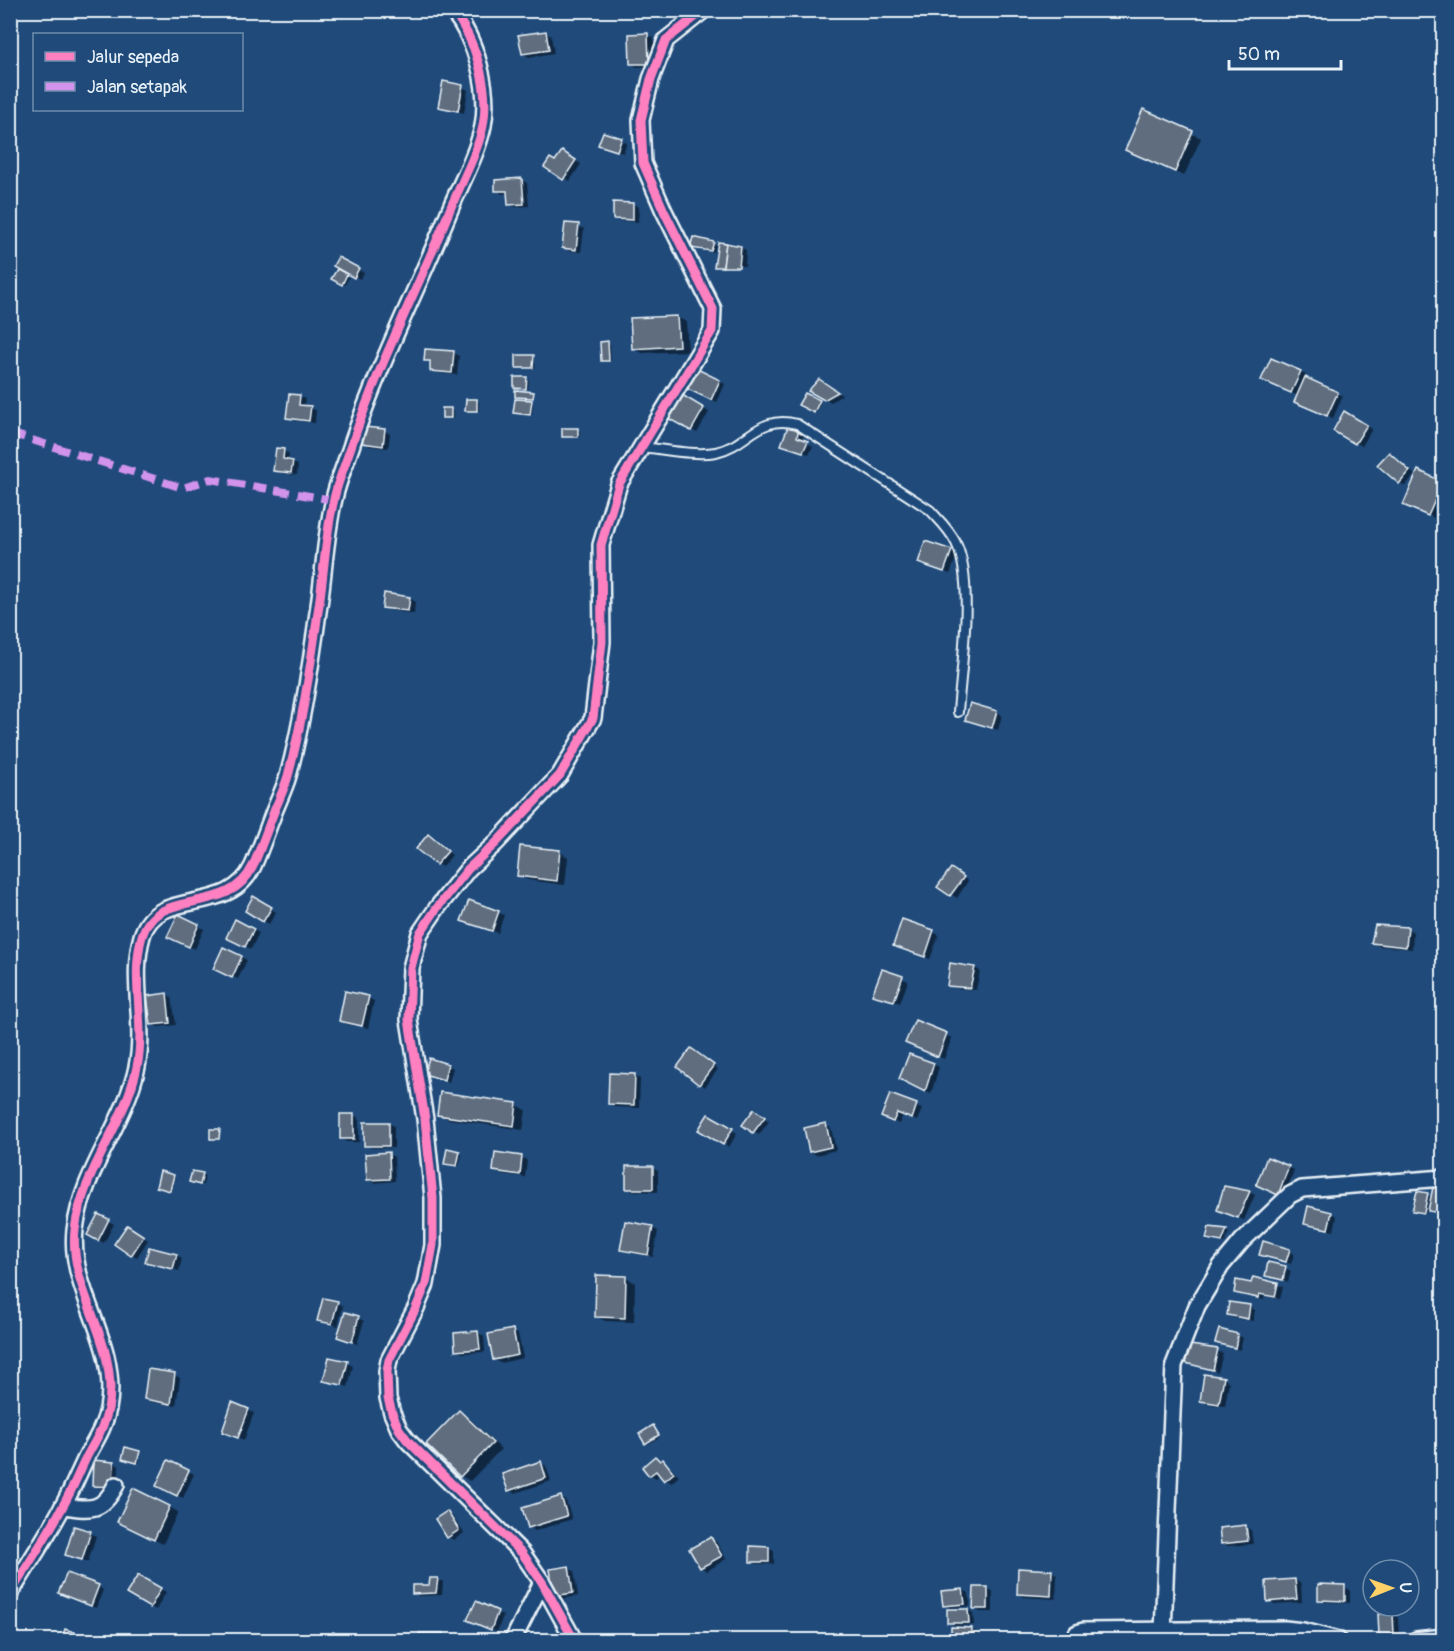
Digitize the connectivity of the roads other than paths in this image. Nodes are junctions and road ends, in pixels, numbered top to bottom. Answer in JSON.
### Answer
{"nodes":[{"id":1,"x":452,"y":10,"type":"edge"},
{"id":2,"x":704,"y":10,"type":"edge"},
{"id":3,"x":641,"y":447,"type":"junction"},
{"id":4,"x":958,"y":711,"type":"dead end"},
{"id":5,"x":1443,"y":1178,"type":"edge"},
{"id":6,"x":116,"y":1485,"type":"dead end"},
{"id":7,"x":63,"y":1506,"type":"junction"},
{"id":8,"x":542,"y":1582,"type":"junction"},
{"id":9,"x":10,"y":1594,"type":"edge"},
{"id":10,"x":1163,"y":1632,"type":"junction"},
{"id":11,"x":1443,"y":1637,"type":"edge"},
{"id":12,"x":513,"y":1641,"type":"edge"},
{"id":13,"x":574,"y":1641,"type":"edge"},
{"id":14,"x":1074,"y":1641,"type":"edge"},
{"id":15,"x":1338,"y":1641,"type":"edge"},
{"id":16,"x":1416,"y":1641,"type":"edge"}],
"edges":[{"from":1,"to":7,"type":"street"},
{"from":2,"to":3,"type":"street"},
{"from":3,"to":4,"type":"lane"},
{"from":3,"to":8,"type":"street"},
{"from":5,"to":10,"type":"street"},
{"from":6,"to":7,"type":"street"},
{"from":7,"to":9,"type":"street"},
{"from":8,"to":12,"type":"street"},
{"from":8,"to":13,"type":"street"},
{"from":10,"to":14,"type":"street"},
{"from":10,"to":15,"type":"street"},
{"from":11,"to":16,"type":"street"}]}
